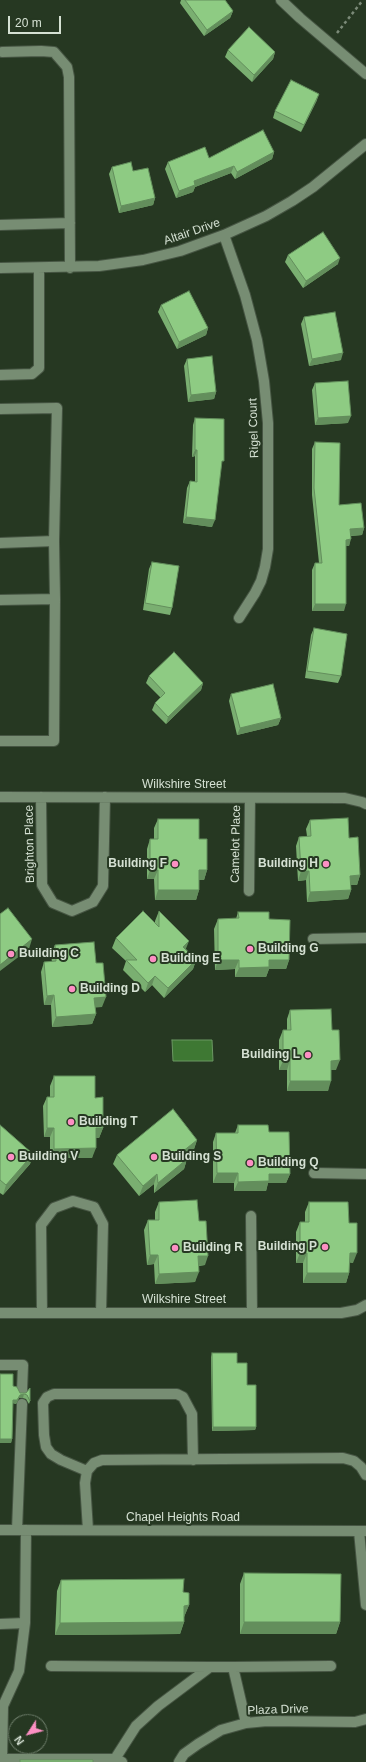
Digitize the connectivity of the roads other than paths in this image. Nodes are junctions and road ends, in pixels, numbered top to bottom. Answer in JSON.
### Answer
{"nodes":[{"id":1,"x":281,"y":0,"type":"edge"},
{"id":2,"x":2,"y":52,"type":"dead end"},
{"id":3,"x":366,"y":74,"type":"edge"},
{"id":4,"x":366,"y":144,"type":"edge"},
{"id":5,"x":70,"y":223,"type":"junction"},
{"id":6,"x":0,"y":225,"type":"edge"},
{"id":7,"x":224,"y":235,"type":"junction"},
{"id":8,"x":0,"y":268,"type":"edge"},
{"id":9,"x":39,"y":268,"type":"junction"},
{"id":10,"x":70,"y":268,"type":"junction"},
{"id":11,"x":0,"y":375,"type":"edge"},
{"id":12,"x":0,"y":409,"type":"edge"},
{"id":13,"x":54,"y":541,"type":"junction"},
{"id":14,"x":0,"y":543,"type":"edge"},
{"id":15,"x":55,"y":599,"type":"junction"},
{"id":16,"x":0,"y":600,"type":"edge"},
{"id":17,"x":239,"y":618,"type":"dead end"},
{"id":18,"x":0,"y":741,"type":"edge"},
{"id":19,"x":0,"y":797,"type":"edge"},
{"id":20,"x":42,"y":797,"type":"junction"},
{"id":21,"x":105,"y":798,"type":"junction"},
{"id":22,"x":250,"y":798,"type":"junction"},
{"id":23,"x":366,"y":804,"type":"edge"},
{"id":24,"x":249,"y":891,"type":"dead end"},
{"id":25,"x":366,"y":938,"type":"edge"},
{"id":26,"x":313,"y":939,"type":"dead end"},
{"id":27,"x":314,"y":1174,"type":"dead end"},
{"id":28,"x":366,"y":1174,"type":"edge"},
{"id":29,"x":251,"y":1216,"type":"dead end"},
{"id":30,"x":366,"y":1305,"type":"edge"},
{"id":31,"x":0,"y":1313,"type":"edge"},
{"id":32,"x":42,"y":1313,"type":"junction"},
{"id":33,"x":101,"y":1313,"type":"junction"},
{"id":34,"x":252,"y":1314,"type":"junction"},
{"id":35,"x":0,"y":1365,"type":"edge"},
{"id":36,"x":22,"y":1391,"type":"edge"},
{"id":37,"x":22,"y":1404,"type":"dead end"},
{"id":38,"x":193,"y":1460,"type":"junction"},
{"id":39,"x":87,"y":1471,"type":"junction"},
{"id":40,"x":366,"y":1475,"type":"edge"},
{"id":41,"x":0,"y":1530,"type":"edge"},
{"id":42,"x":22,"y":1530,"type":"junction"},
{"id":43,"x":88,"y":1530,"type":"junction"},
{"id":44,"x":363,"y":1531,"type":"edge"},
{"id":45,"x":366,"y":1605,"type":"edge"},
{"id":46,"x":25,"y":1623,"type":"junction"},
{"id":47,"x":0,"y":1624,"type":"edge"},
{"id":48,"x":51,"y":1666,"type":"dead end"},
{"id":49,"x":330,"y":1666,"type":"dead end"},
{"id":50,"x":210,"y":1667,"type":"junction"},
{"id":51,"x":233,"y":1667,"type":"junction"},
{"id":52,"x":1,"y":1715,"type":"edge"},
{"id":53,"x":366,"y":1718,"type":"edge"},
{"id":54,"x":246,"y":1723,"type":"junction"},
{"id":55,"x":1,"y":1760,"type":"edge"},
{"id":56,"x":117,"y":1761,"type":"edge"},
{"id":57,"x":179,"y":1762,"type":"edge"}],
"edges":[{"from":1,"to":3,"type":"street"},
{"from":2,"to":5,"type":"street"},
{"from":4,"to":7,"type":"street","name":"Altair Drive"},
{"from":5,"to":6,"type":"street"},
{"from":5,"to":10,"type":"street"},
{"from":7,"to":10,"type":"street","name":"Altair Drive"},
{"from":7,"to":17,"type":"street","name":"Rigel Court"},
{"from":8,"to":9,"type":"street","name":"Altair Drive"},
{"from":9,"to":10,"type":"street","name":"Altair Drive"},
{"from":9,"to":11,"type":"street"},
{"from":12,"to":13,"type":"street"},
{"from":13,"to":14,"type":"street"},
{"from":13,"to":15,"type":"street"},
{"from":15,"to":16,"type":"street"},
{"from":15,"to":18,"type":"street"},
{"from":19,"to":20,"type":"street","name":"Wilkshire Street"},
{"from":20,"to":21,"type":"street","name":"Wilkshire Street"},
{"from":20,"to":21,"type":"street","name":"Brighton Place"},
{"from":21,"to":22,"type":"street","name":"Wilkshire Street"},
{"from":22,"to":23,"type":"street","name":"Wilkshire Street"},
{"from":22,"to":24,"type":"street","name":"Camelot Place"},
{"from":25,"to":26,"type":"street"},
{"from":27,"to":28,"type":"street"},
{"from":29,"to":34,"type":"street"},
{"from":30,"to":34,"type":"street","name":"Wilkshire Street"},
{"from":31,"to":32,"type":"street","name":"Wilkshire Street"},
{"from":32,"to":33,"type":"street","name":"Wilkshire Street"},
{"from":32,"to":33,"type":"street"},
{"from":33,"to":34,"type":"street","name":"Wilkshire Street"},
{"from":35,"to":36,"type":"street"},
{"from":37,"to":42,"type":"street"},
{"from":38,"to":39,"type":"street"},
{"from":38,"to":39,"type":"street"},
{"from":38,"to":40,"type":"street"},
{"from":39,"to":43,"type":"street"},
{"from":41,"to":42,"type":"street","name":"Chapel Heights Road"},
{"from":42,"to":43,"type":"street","name":"Chapel Heights Road"},
{"from":42,"to":46,"type":"street"},
{"from":43,"to":44,"type":"street","name":"Chapel Heights Road"},
{"from":44,"to":45,"type":"street"},
{"from":46,"to":47,"type":"street"},
{"from":46,"to":52,"type":"street"},
{"from":48,"to":50,"type":"street"},
{"from":49,"to":51,"type":"street"},
{"from":50,"to":51,"type":"street"},
{"from":50,"to":56,"type":"street"},
{"from":51,"to":54,"type":"street"},
{"from":52,"to":55,"type":"street"},
{"from":53,"to":54,"type":"street","name":"Plaza Drive"},
{"from":54,"to":57,"type":"street","name":"Plaza Drive"},
{"from":55,"to":56,"type":"street"}]}
